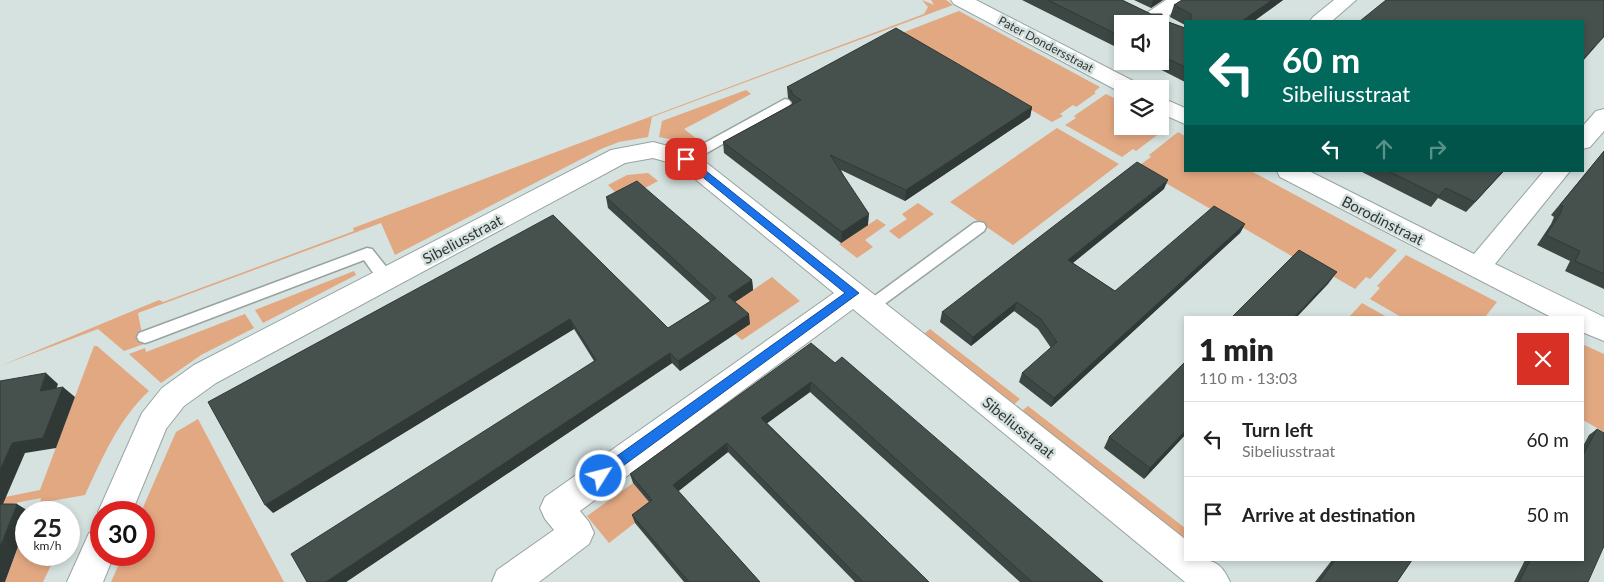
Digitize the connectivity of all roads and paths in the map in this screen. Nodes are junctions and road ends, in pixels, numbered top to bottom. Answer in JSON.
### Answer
{"nodes":[{"id":1,"x":1179,"y":0,"type":"edge"},
{"id":2,"x":1346,"y":0,"type":"edge"},
{"id":3,"x":973,"y":2,"type":"edge"},
{"id":4,"x":1156,"y":15,"type":"edge"},
{"id":5,"x":1321,"y":20,"type":"edge"},
{"id":6,"x":1115,"y":80,"type":"edge"},
{"id":7,"x":785,"y":103,"type":"dead end"},
{"id":8,"x":1169,"y":109,"type":"edge"},
{"id":9,"x":1184,"y":116,"type":"edge"},
{"id":10,"x":1603,"y":120,"type":"edge"},
{"id":11,"x":1584,"y":140,"type":"edge"},
{"id":12,"x":686,"y":159,"type":"junction"},
{"id":13,"x":1291,"y":172,"type":"edge"},
{"id":14,"x":1557,"y":172,"type":"edge"},
{"id":15,"x":979,"y":227,"type":"dead end"},
{"id":16,"x":1477,"y":268,"type":"junction"},
{"id":17,"x":387,"y":278,"type":"junction"},
{"id":18,"x":862,"y":300,"type":"junction"},
{"id":19,"x":1575,"y":316,"type":"edge"},
{"id":20,"x":1584,"y":320,"type":"edge"},
{"id":21,"x":1604,"y":330,"type":"edge"},
{"id":22,"x":145,"y":337,"type":"dead end"},
{"id":23,"x":120,"y":501,"type":"edge"},
{"id":24,"x":1184,"y":551,"type":"edge"},
{"id":25,"x":1197,"y":561,"type":"edge"},
{"id":26,"x":92,"y":566,"type":"edge"},
{"id":27,"x":1211,"y":572,"type":"edge"},
{"id":28,"x":85,"y":582,"type":"edge"},
{"id":29,"x":510,"y":582,"type":"edge"}],
"edges":[{"from":1,"to":4,"type":"street"},
{"from":2,"to":5,"type":"street"},
{"from":3,"to":6,"type":"street","name":"Pater Dondersstraat"},
{"from":7,"to":12,"type":"lane"},
{"from":8,"to":9,"type":"street"},
{"from":10,"to":11,"type":"street"},
{"from":12,"to":17,"type":"street","name":"Sibeliusstraat"},
{"from":12,"to":18,"type":"street","name":"Sibeliusstraat"},
{"from":13,"to":16,"type":"street","name":"Borodinstraat"},
{"from":14,"to":16,"type":"street"},
{"from":15,"to":18,"type":"lane"},
{"from":16,"to":19,"type":"street","name":"Borodinstraat"},
{"from":17,"to":22,"type":"lane"},
{"from":17,"to":23,"type":"street","name":"Sibeliusstraat"},
{"from":18,"to":24,"type":"street","name":"Sibeliusstraat"},
{"from":18,"to":29,"type":"street"},
{"from":20,"to":21,"type":"street"},
{"from":25,"to":27,"type":"street","name":"Sibeliusstraat"},
{"from":26,"to":28,"type":"street"}]}
